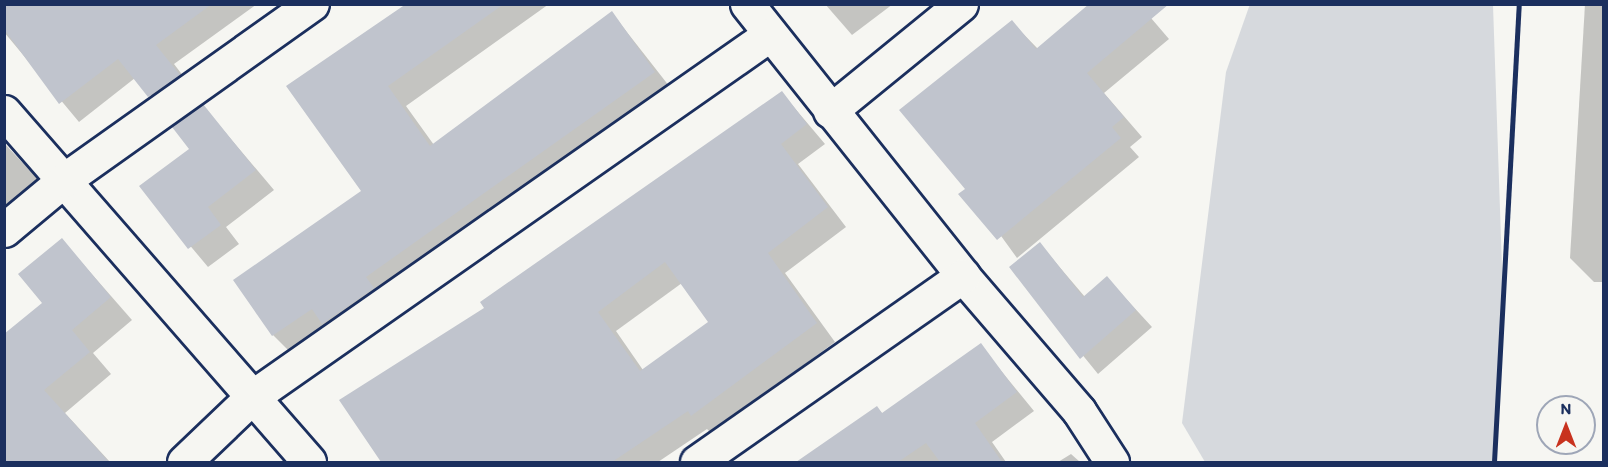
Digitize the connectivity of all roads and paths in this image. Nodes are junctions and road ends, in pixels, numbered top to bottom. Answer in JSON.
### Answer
{"nodes":[{"id":1,"x":312,"y":4,"type":"edge"},
{"id":2,"x":747,"y":4,"type":"edge"},
{"id":3,"x":961,"y":4,"type":"edge"},
{"id":4,"x":769,"y":35,"type":"junction"},
{"id":5,"x":830,"y":111,"type":"junction"},
{"id":6,"x":4,"y":112,"type":"edge"},
{"id":7,"x":64,"y":180,"type":"junction"},
{"id":8,"x":4,"y":230,"type":"edge"},
{"id":9,"x":963,"y":276,"type":"junction"},
{"id":10,"x":252,"y":397,"type":"junction"},
{"id":11,"x":184,"y":462,"type":"edge"},
{"id":12,"x":309,"y":462,"type":"edge"},
{"id":13,"x":697,"y":462,"type":"edge"},
{"id":14,"x":1112,"y":462,"type":"edge"}],
"edges":[{"from":1,"to":7,"type":"street"},
{"from":2,"to":4,"type":"street"},
{"from":3,"to":5,"type":"street"},
{"from":4,"to":5,"type":"street"},
{"from":4,"to":10,"type":"street"},
{"from":5,"to":9,"type":"street"},
{"from":6,"to":7,"type":"street"},
{"from":7,"to":8,"type":"street"},
{"from":7,"to":10,"type":"street"},
{"from":9,"to":13,"type":"street"},
{"from":9,"to":14,"type":"street"},
{"from":10,"to":11,"type":"street"},
{"from":10,"to":12,"type":"street"}]}
